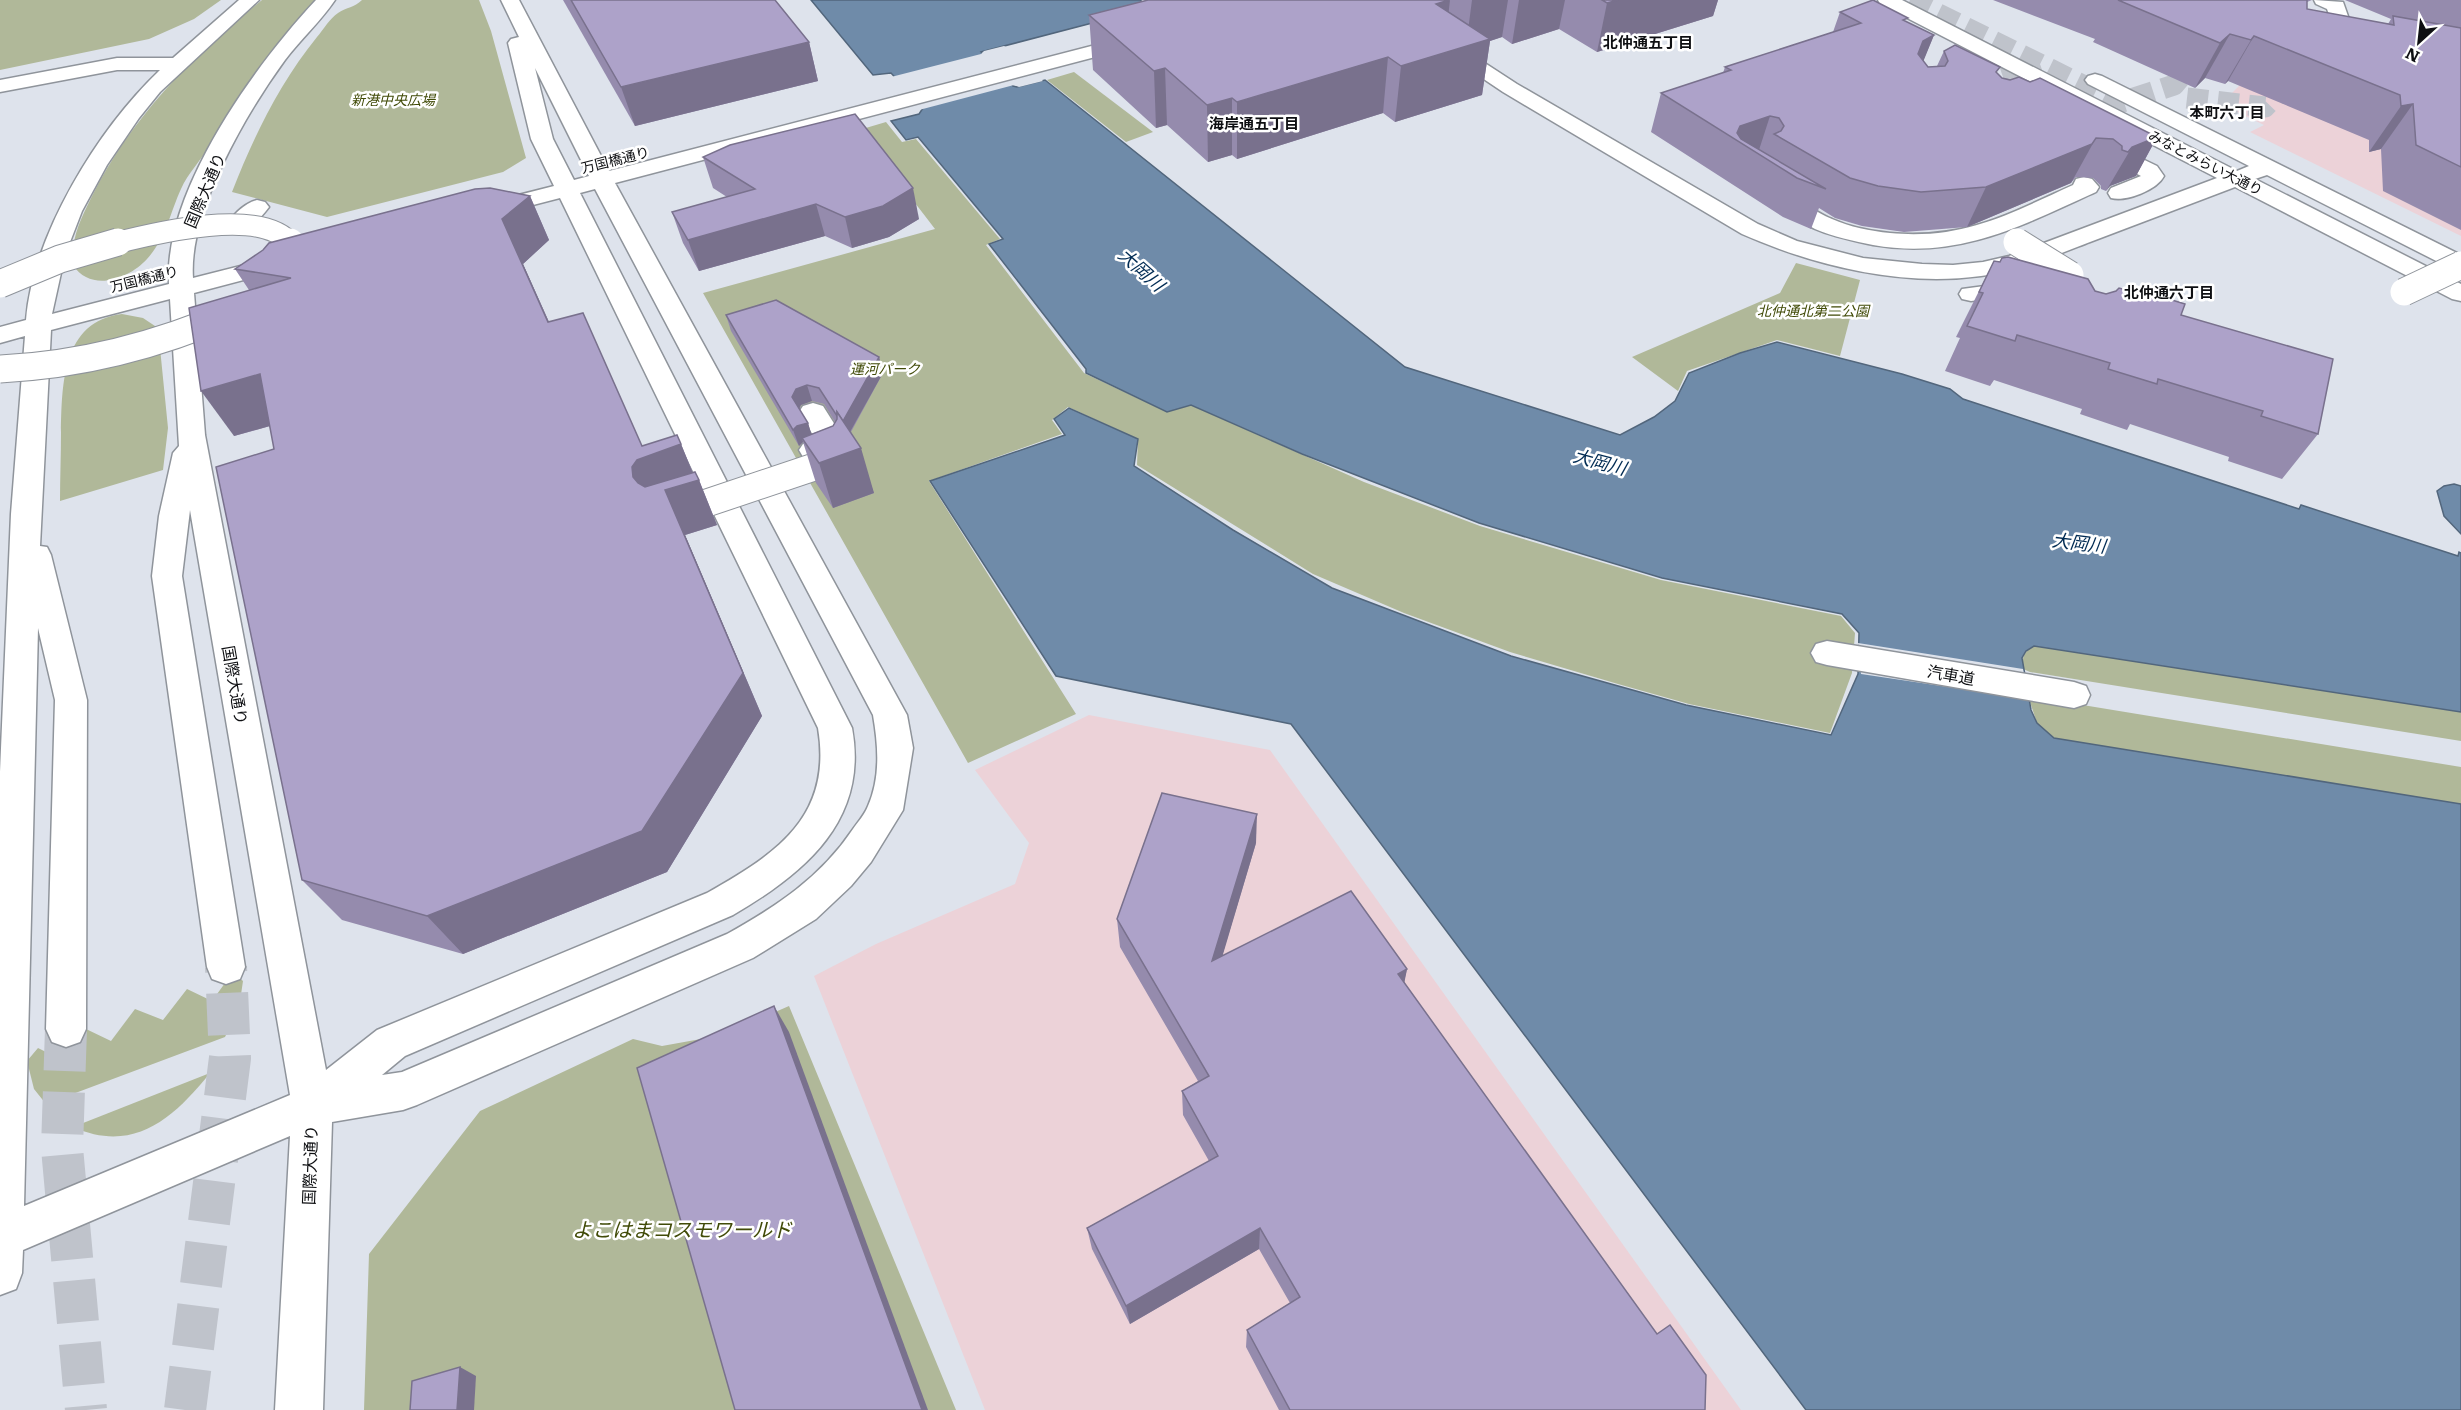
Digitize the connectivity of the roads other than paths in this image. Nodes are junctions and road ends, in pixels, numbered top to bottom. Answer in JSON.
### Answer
{"nodes":[{"id":1,"x":250,"y":0,"type":"edge"},
{"id":2,"x":326,"y":0,"type":"edge"},
{"id":3,"x":509,"y":0,"type":"edge"},
{"id":4,"x":1375,"y":0,"type":"edge"},
{"id":5,"x":1887,"y":0,"type":"edge"},
{"id":6,"x":2323,"y":0,"type":"edge"},
{"id":7,"x":2339,"y":19,"type":"edge"},
{"id":8,"x":1145,"y":30,"type":"edge"},
{"id":9,"x":177,"y":64,"type":"junction"},
{"id":10,"x":2079,"y":72,"type":"dead end"},
{"id":11,"x":0,"y":86,"type":"edge"},
{"id":12,"x":2087,"y":139,"type":"edge"},
{"id":13,"x":2270,"y":166,"type":"junction"},
{"id":14,"x":598,"y":172,"type":"junction"},
{"id":15,"x":2237,"y":178,"type":"junction"},
{"id":16,"x":563,"y":181,"type":"junction"},
{"id":17,"x":1758,"y":183,"type":"edge"},
{"id":18,"x":2084,"y":184,"type":"edge"},
{"id":19,"x":2119,"y":193,"type":"dead end"},
{"id":20,"x":464,"y":206,"type":"edge"},
{"id":21,"x":257,"y":207,"type":"dead end"},
{"id":22,"x":239,"y":224,"type":"junction"},
{"id":23,"x":1994,"y":227,"type":"junction"},
{"id":24,"x":311,"y":246,"type":"edge"},
{"id":25,"x":2461,"y":264,"type":"edge"},
{"id":26,"x":6,"y":279,"type":"edge"},
{"id":27,"x":180,"y":279,"type":"junction"},
{"id":28,"x":2404,"y":292,"type":"dead end"},
{"id":29,"x":1971,"y":294,"type":"dead end"},
{"id":30,"x":2461,"y":294,"type":"edge"},
{"id":31,"x":0,"y":315,"type":"edge"},
{"id":32,"x":38,"y":315,"type":"junction"},
{"id":33,"x":0,"y":335,"type":"edge"},
{"id":34,"x":0,"y":369,"type":"edge"},
{"id":35,"x":813,"y":412,"type":"dead end"},
{"id":36,"x":191,"y":435,"type":"junction"},
{"id":37,"x":26,"y":514,"type":"junction"},
{"id":38,"x":668,"y":516,"type":"edge"},
{"id":39,"x":1827,"y":653,"type":"dead end"},
{"id":40,"x":2074,"y":695,"type":"dead end"},
{"id":41,"x":226,"y":967,"type":"tunnel mouth"},
{"id":42,"x":66,"y":1029,"type":"tunnel mouth"},
{"id":43,"x":312,"y":1106,"type":"junction"},
{"id":44,"x":1,"y":1249,"type":"edge"},
{"id":45,"x":299,"y":1410,"type":"edge"}],
"edges":[{"from":1,"to":9,"type":"street"},
{"from":2,"to":27,"type":"street","name":"国際大通り"},
{"from":3,"to":14,"type":"street"},
{"from":3,"to":16,"type":"street"},
{"from":4,"to":15,"type":"street"},
{"from":5,"to":15,"type":"street","name":"みなとみらい大通り"},
{"from":6,"to":7,"type":"street"},
{"from":8,"to":14,"type":"street","name":"万国橋通り"},
{"from":9,"to":11,"type":"street"},
{"from":9,"to":32,"type":"street"},
{"from":10,"to":13,"type":"street","name":"みなとみらい大通り"},
{"from":12,"to":19,"type":"street"},
{"from":13,"to":15,"type":"street"},
{"from":13,"to":25,"type":"street","name":"みなとみらい大通り"},
{"from":14,"to":16,"type":"street","name":"万国橋通り"},
{"from":14,"to":43,"type":"street"},
{"from":15,"to":30,"type":"street","name":"みなとみらい大通り"},
{"from":16,"to":20,"type":"street","name":"万国橋通り"},
{"from":16,"to":43,"type":"street"},
{"from":17,"to":23,"type":"street"},
{"from":18,"to":23,"type":"street"},
{"from":21,"to":22,"type":"street"},
{"from":22,"to":26,"type":"street","bridge":true},
{"from":22,"to":34,"type":"street","bridge":true},
{"from":23,"to":29,"type":"street","bridge":true},
{"from":24,"to":27,"type":"street","name":"万国橋通り"},
{"from":25,"to":28,"type":"street","bridge":true},
{"from":27,"to":32,"type":"street","name":"万国橋通り"},
{"from":27,"to":36,"type":"street","name":"国際大通り"},
{"from":31,"to":32,"type":"street","name":"万国橋通り"},
{"from":32,"to":33,"type":"street","name":"万国橋通り"},
{"from":32,"to":37,"type":"street"},
{"from":35,"to":38,"type":"street","bridge":true},
{"from":36,"to":41,"type":"street"},
{"from":36,"to":43,"type":"street","name":"国際大通り"},
{"from":37,"to":42,"type":"street"},
{"from":37,"to":44,"type":"street"},
{"from":39,"to":40,"type":"street","name":"汽車道"},
{"from":43,"to":44,"type":"street"},
{"from":43,"to":45,"type":"street","name":"国際大通り"}]}
